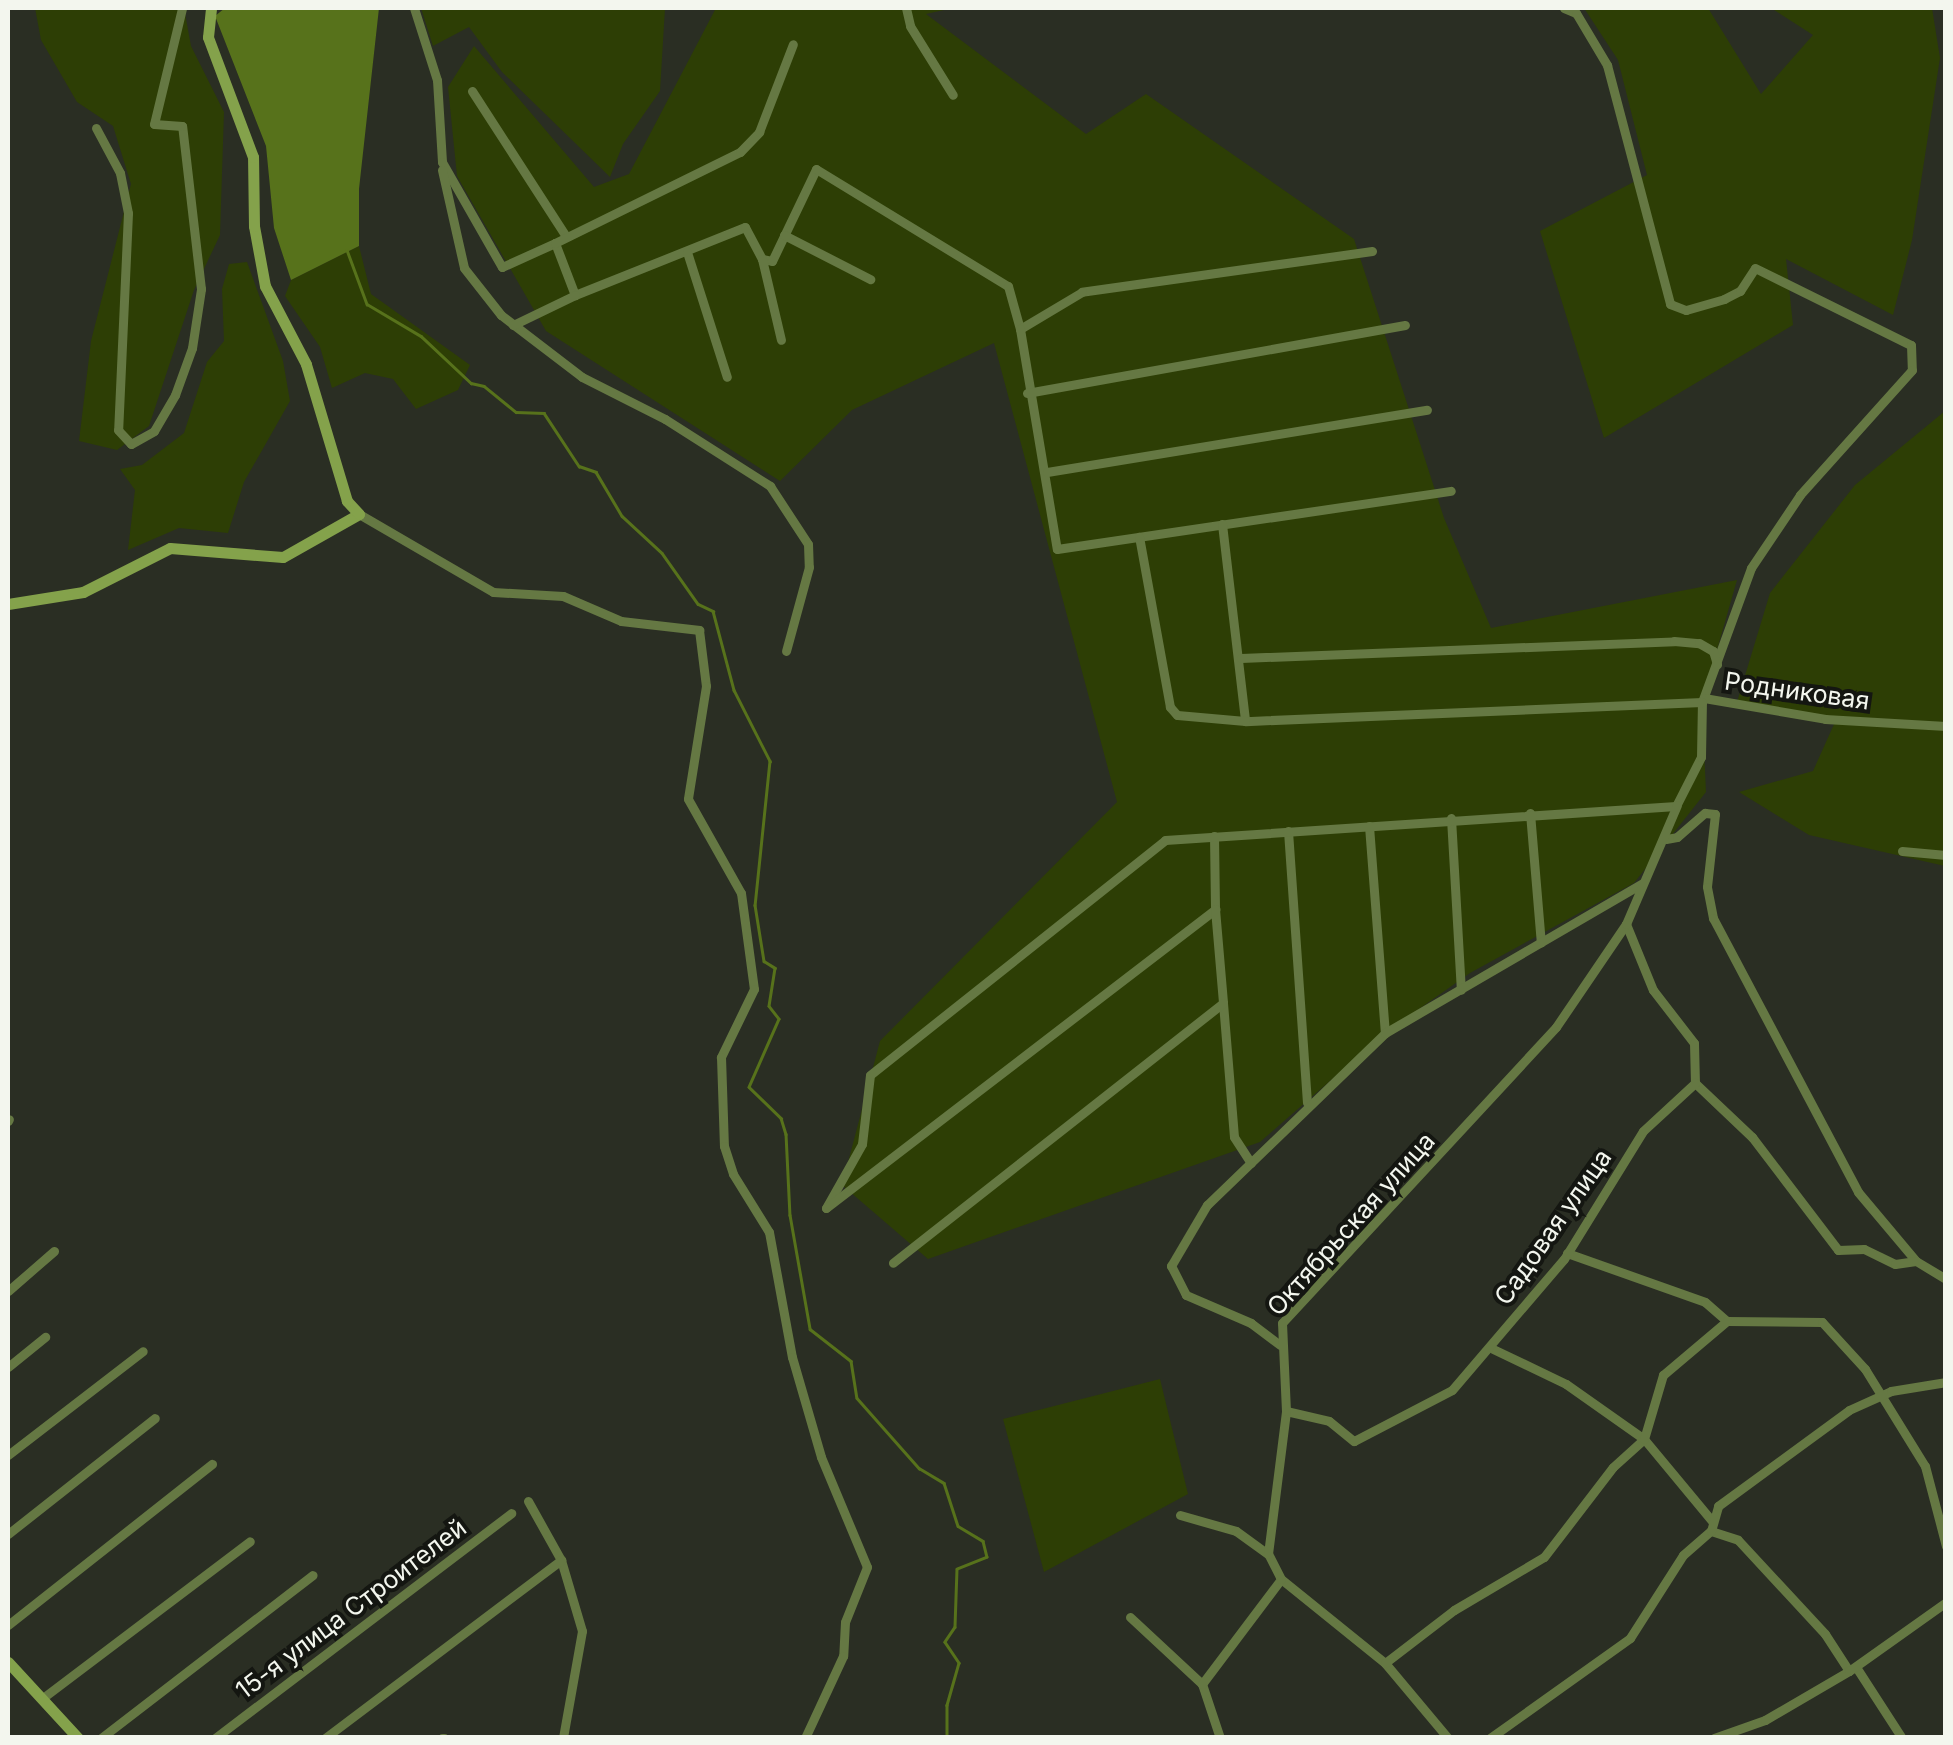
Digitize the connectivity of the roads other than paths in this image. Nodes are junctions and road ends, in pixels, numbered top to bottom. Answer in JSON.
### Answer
{"nodes":[{"id":1,"x":182,"y":8,"type":"edge"},
{"id":2,"x":212,"y":8,"type":"edge"},
{"id":3,"x":414,"y":8,"type":"edge"},
{"id":4,"x":906,"y":8,"type":"edge"},
{"id":5,"x":1564,"y":8,"type":"edge"},
{"id":6,"x":793,"y":44,"type":"dead end"},
{"id":7,"x":472,"y":91,"type":"dead end"},
{"id":8,"x":954,"y":95,"type":"dead end"},
{"id":9,"x":96,"y":128,"type":"dead end"},
{"id":10,"x":442,"y":162,"type":"junction"},
{"id":11,"x":565,"y":234,"type":"junction"},
{"id":12,"x":784,"y":234,"type":"junction"},
{"id":13,"x":554,"y":243,"type":"junction"},
{"id":14,"x":1372,"y":251,"type":"dead end"},
{"id":15,"x":687,"y":252,"type":"junction"},
{"id":16,"x":762,"y":259,"type":"junction"},
{"id":17,"x":870,"y":279,"type":"dead end"},
{"id":18,"x":576,"y":295,"type":"junction"},
{"id":19,"x":513,"y":325,"type":"junction"},
{"id":20,"x":1406,"y":325,"type":"dead end"},
{"id":21,"x":1020,"y":329,"type":"junction"},
{"id":22,"x":780,"y":340,"type":"dead end"},
{"id":23,"x":726,"y":377,"type":"dead end"},
{"id":24,"x":1027,"y":392,"type":"junction"},
{"id":25,"x":1426,"y":410,"type":"dead end"},
{"id":26,"x":1046,"y":472,"type":"junction"},
{"id":27,"x":1451,"y":490,"type":"dead end"},
{"id":28,"x":358,"y":518,"type":"junction"},
{"id":29,"x":1222,"y":524,"type":"junction"},
{"id":30,"x":1139,"y":537,"type":"junction"},
{"id":31,"x":8,"y":604,"type":"edge"},
{"id":32,"x":786,"y":651,"type":"dead end"},
{"id":33,"x":1241,"y":658,"type":"junction"},
{"id":34,"x":1717,"y":664,"type":"junction"},
{"id":35,"x":1703,"y":700,"type":"junction"},
{"id":36,"x":1245,"y":721,"type":"junction"},
{"id":37,"x":1946,"y":726,"type":"edge"},
{"id":38,"x":1677,"y":804,"type":"junction"},
{"id":39,"x":1530,"y":813,"type":"junction"},
{"id":40,"x":1451,"y":818,"type":"junction"},
{"id":41,"x":1369,"y":826,"type":"junction"},
{"id":42,"x":1288,"y":831,"type":"junction"},
{"id":43,"x":1214,"y":836,"type":"junction"},
{"id":44,"x":1666,"y":839,"type":"junction"},
{"id":45,"x":1902,"y":851,"type":"dead end"},
{"id":46,"x":1946,"y":855,"type":"edge"},
{"id":47,"x":1646,"y":882,"type":"junction"},
{"id":48,"x":1215,"y":909,"type":"junction"},
{"id":49,"x":1626,"y":924,"type":"junction"},
{"id":50,"x":1541,"y":944,"type":"junction"},
{"id":51,"x":1609,"y":947,"type":"junction"},
{"id":52,"x":1634,"y":951,"type":"junction"},
{"id":53,"x":1461,"y":990,"type":"junction"},
{"id":54,"x":1223,"y":1004,"type":"junction"},
{"id":55,"x":1386,"y":1032,"type":"junction"},
{"id":56,"x":1695,"y":1083,"type":"junction"},
{"id":57,"x":1307,"y":1102,"type":"junction"},
{"id":58,"x":1252,"y":1163,"type":"junction"},
{"id":59,"x":54,"y":1251,"type":"dead end"},
{"id":60,"x":1567,"y":1253,"type":"junction"},
{"id":61,"x":1916,"y":1260,"type":"junction"},
{"id":62,"x":893,"y":1263,"type":"dead end"},
{"id":63,"x":1946,"y":1279,"type":"edge"},
{"id":64,"x":8,"y":1291,"type":"edge"},
{"id":65,"x":1727,"y":1321,"type":"junction"},
{"id":66,"x":45,"y":1337,"type":"dead end"},
{"id":67,"x":1280,"y":1345,"type":"junction"},
{"id":68,"x":1493,"y":1349,"type":"junction"},
{"id":69,"x":143,"y":1352,"type":"dead end"},
{"id":70,"x":8,"y":1366,"type":"edge"},
{"id":71,"x":1946,"y":1382,"type":"edge"},
{"id":72,"x":1881,"y":1396,"type":"junction"},
{"id":73,"x":1286,"y":1411,"type":"junction"},
{"id":74,"x":156,"y":1418,"type":"dead end"},
{"id":75,"x":1644,"y":1439,"type":"junction"},
{"id":76,"x":8,"y":1455,"type":"edge"},
{"id":77,"x":212,"y":1464,"type":"dead end"},
{"id":78,"x":1694,"y":1493,"type":"junction"},
{"id":79,"x":1728,"y":1500,"type":"junction"},
{"id":80,"x":528,"y":1502,"type":"dead end"},
{"id":81,"x":511,"y":1513,"type":"dead end"},
{"id":82,"x":1180,"y":1515,"type":"dead end"},
{"id":83,"x":1712,"y":1526,"type":"junction"},
{"id":84,"x":8,"y":1534,"type":"edge"},
{"id":85,"x":250,"y":1541,"type":"dead end"},
{"id":86,"x":1946,"y":1546,"type":"edge"},
{"id":87,"x":1268,"y":1554,"type":"junction"},
{"id":88,"x":561,"y":1560,"type":"junction"},
{"id":89,"x":313,"y":1575,"type":"dead end"},
{"id":90,"x":1280,"y":1579,"type":"junction"},
{"id":91,"x":1946,"y":1602,"type":"edge"},
{"id":92,"x":1130,"y":1617,"type":"dead end"},
{"id":93,"x":8,"y":1626,"type":"edge"},
{"id":94,"x":8,"y":1662,"type":"edge"},
{"id":95,"x":1385,"y":1664,"type":"junction"},
{"id":96,"x":1852,"y":1669,"type":"junction"},
{"id":97,"x":1202,"y":1684,"type":"junction"},
{"id":98,"x":44,"y":1696,"type":"junction"},
{"id":99,"x":78,"y":1738,"type":"edge"},
{"id":100,"x":101,"y":1738,"type":"edge"},
{"id":101,"x":215,"y":1738,"type":"edge"},
{"id":102,"x":325,"y":1738,"type":"edge"},
{"id":103,"x":563,"y":1738,"type":"edge"},
{"id":104,"x":805,"y":1738,"type":"edge"},
{"id":105,"x":1220,"y":1738,"type":"edge"},
{"id":106,"x":1448,"y":1738,"type":"edge"},
{"id":107,"x":1490,"y":1738,"type":"edge"},
{"id":108,"x":1714,"y":1738,"type":"edge"},
{"id":109,"x":1902,"y":1738,"type":"edge"}],
"edges":[{"from":1,"to":9,"type":"street"},
{"from":2,"to":28,"type":"street"},
{"from":3,"to":10,"type":"street"},
{"from":4,"to":8,"type":"street"},
{"from":5,"to":34,"type":"street"},
{"from":6,"to":11,"type":"street"},
{"from":7,"to":11,"type":"street"},
{"from":10,"to":13,"type":"street"},
{"from":10,"to":19,"type":"street"},
{"from":11,"to":13,"type":"street"},
{"from":12,"to":16,"type":"street"},
{"from":12,"to":17,"type":"street"},
{"from":12,"to":21,"type":"street"},
{"from":13,"to":18,"type":"street"},
{"from":14,"to":21,"type":"street"},
{"from":15,"to":16,"type":"street"},
{"from":15,"to":18,"type":"street"},
{"from":15,"to":23,"type":"street"},
{"from":16,"to":22,"type":"street"},
{"from":18,"to":19,"type":"street"},
{"from":19,"to":32,"type":"street"},
{"from":20,"to":24,"type":"street"},
{"from":21,"to":24,"type":"street"},
{"from":24,"to":26,"type":"street"},
{"from":25,"to":26,"type":"street"},
{"from":26,"to":30,"type":"street"},
{"from":27,"to":29,"type":"street"},
{"from":28,"to":31,"type":"street"},
{"from":28,"to":104,"type":"street"},
{"from":29,"to":30,"type":"street"},
{"from":29,"to":33,"type":"street"},
{"from":30,"to":36,"type":"street","name":"Родниковая"},
{"from":33,"to":34,"type":"street"},
{"from":33,"to":36,"type":"street"},
{"from":34,"to":35,"type":"street"},
{"from":35,"to":36,"type":"street","name":"Родниковая"},
{"from":35,"to":37,"type":"street","name":"Родниковая"},
{"from":35,"to":38,"type":"street","name":"Октябрьская улица"},
{"from":38,"to":39,"type":"street"},
{"from":38,"to":44,"type":"street","name":"Октябрьская улица"},
{"from":39,"to":40,"type":"street"},
{"from":39,"to":50,"type":"street"},
{"from":40,"to":41,"type":"street"},
{"from":40,"to":53,"type":"street"},
{"from":41,"to":42,"type":"street"},
{"from":41,"to":55,"type":"street"},
{"from":42,"to":43,"type":"street"},
{"from":42,"to":57,"type":"street"},
{"from":43,"to":48,"type":"street"},
{"from":43,"to":48,"type":"street"},
{"from":44,"to":47,"type":"street","name":"Октябрьская улица"},
{"from":44,"to":61,"type":"street"},
{"from":45,"to":46,"type":"street"},
{"from":47,"to":49,"type":"street","name":"Октябрьская улица"},
{"from":47,"to":50,"type":"street"},
{"from":48,"to":54,"type":"street"},
{"from":49,"to":51,"type":"street","name":"Октябрьская улица"},
{"from":49,"to":52,"type":"street"},
{"from":50,"to":53,"type":"street"},
{"from":51,"to":52,"type":"street"},
{"from":51,"to":67,"type":"street","name":"Октябрьская улица"},
{"from":52,"to":56,"type":"street"},
{"from":53,"to":55,"type":"street"},
{"from":54,"to":58,"type":"street"},
{"from":54,"to":62,"type":"street"},
{"from":55,"to":57,"type":"street"},
{"from":56,"to":60,"type":"street","name":"Садовая улица"},
{"from":56,"to":61,"type":"street"},
{"from":57,"to":58,"type":"street"},
{"from":58,"to":67,"type":"street"},
{"from":59,"to":64,"type":"street"},
{"from":60,"to":65,"type":"street"},
{"from":60,"to":68,"type":"street","name":"Садовая улица"},
{"from":61,"to":63,"type":"street"},
{"from":65,"to":72,"type":"street"},
{"from":65,"to":75,"type":"street"},
{"from":66,"to":70,"type":"street"},
{"from":67,"to":73,"type":"street","name":"Октябрьская улица"},
{"from":68,"to":73,"type":"street","name":"Садовая улица"},
{"from":68,"to":75,"type":"street"},
{"from":69,"to":76,"type":"street"},
{"from":71,"to":72,"type":"street"},
{"from":72,"to":79,"type":"street"},
{"from":72,"to":86,"type":"street"},
{"from":73,"to":87,"type":"street","name":"Октябрьская улица"},
{"from":74,"to":84,"type":"street"},
{"from":75,"to":78,"type":"street"},
{"from":75,"to":95,"type":"street"},
{"from":77,"to":93,"type":"street"},
{"from":78,"to":79,"type":"street"},
{"from":78,"to":83,"type":"street"},
{"from":79,"to":83,"type":"street"},
{"from":80,"to":88,"type":"street"},
{"from":81,"to":101,"type":"street","name":"15-я улица Строителей"},
{"from":82,"to":87,"type":"street"},
{"from":83,"to":96,"type":"street"},
{"from":83,"to":107,"type":"street"},
{"from":85,"to":98,"type":"street"},
{"from":87,"to":90,"type":"street"},
{"from":88,"to":102,"type":"street"},
{"from":88,"to":103,"type":"street"},
{"from":89,"to":100,"type":"street"},
{"from":90,"to":95,"type":"street"},
{"from":90,"to":97,"type":"street"},
{"from":91,"to":96,"type":"street"},
{"from":92,"to":97,"type":"street"},
{"from":94,"to":98,"type":"street"},
{"from":95,"to":106,"type":"street"},
{"from":96,"to":108,"type":"street"},
{"from":96,"to":109,"type":"street"},
{"from":97,"to":105,"type":"street"},
{"from":98,"to":99,"type":"street"}]}
